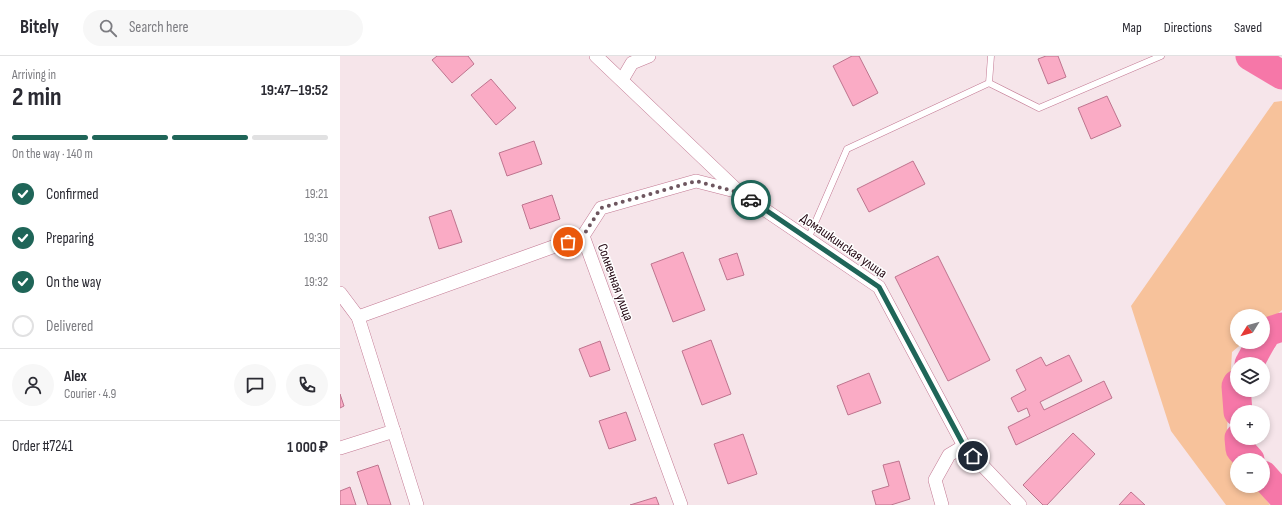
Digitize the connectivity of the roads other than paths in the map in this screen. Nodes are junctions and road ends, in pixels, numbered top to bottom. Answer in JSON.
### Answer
{"nodes":[{"id":1,"x":596,"y":56,"type":"edge"},
{"id":2,"x":649,"y":56,"type":"edge"},
{"id":3,"x":991,"y":56,"type":"edge"},
{"id":4,"x":1161,"y":56,"type":"edge"},
{"id":5,"x":622,"y":80,"type":"junction"},
{"id":6,"x":989,"y":83,"type":"junction"},
{"id":7,"x":740,"y":193,"type":"junction"},
{"id":8,"x":583,"y":236,"type":"junction"},
{"id":9,"x":808,"y":239,"type":"junction"},
{"id":10,"x":340,"y":293,"type":"edge"},
{"id":11,"x":358,"y":317,"type":"junction"},
{"id":12,"x":394,"y":432,"type":"junction"},
{"id":13,"x":964,"y":446,"type":"junction"},
{"id":14,"x":340,"y":448,"type":"edge"},
{"id":15,"x":416,"y":505,"type":"edge"},
{"id":16,"x":681,"y":505,"type":"edge"},
{"id":17,"x":942,"y":505,"type":"edge"},
{"id":18,"x":1020,"y":505,"type":"edge"}],
"edges":[{"from":1,"to":5,"type":"street","name":"Домашкинская улица"},
{"from":2,"to":5,"type":"street"},
{"from":3,"to":6,"type":"lane"},
{"from":4,"to":6,"type":"lane"},
{"from":5,"to":7,"type":"street","name":"Домашкинская улица"},
{"from":6,"to":9,"type":"lane"},
{"from":7,"to":8,"type":"street","name":"Солнечная улица"},
{"from":7,"to":9,"type":"street","name":"Домашкинская улица"},
{"from":8,"to":11,"type":"street"},
{"from":8,"to":16,"type":"street","name":"Солнечная улица"},
{"from":9,"to":13,"type":"street","name":"Домашкинская улица"},
{"from":10,"to":11,"type":"street"},
{"from":11,"to":12,"type":"street"},
{"from":12,"to":14,"type":"street"},
{"from":12,"to":15,"type":"street"},
{"from":13,"to":17,"type":"street"},
{"from":13,"to":18,"type":"street","name":"Домашкинская улица"}]}
